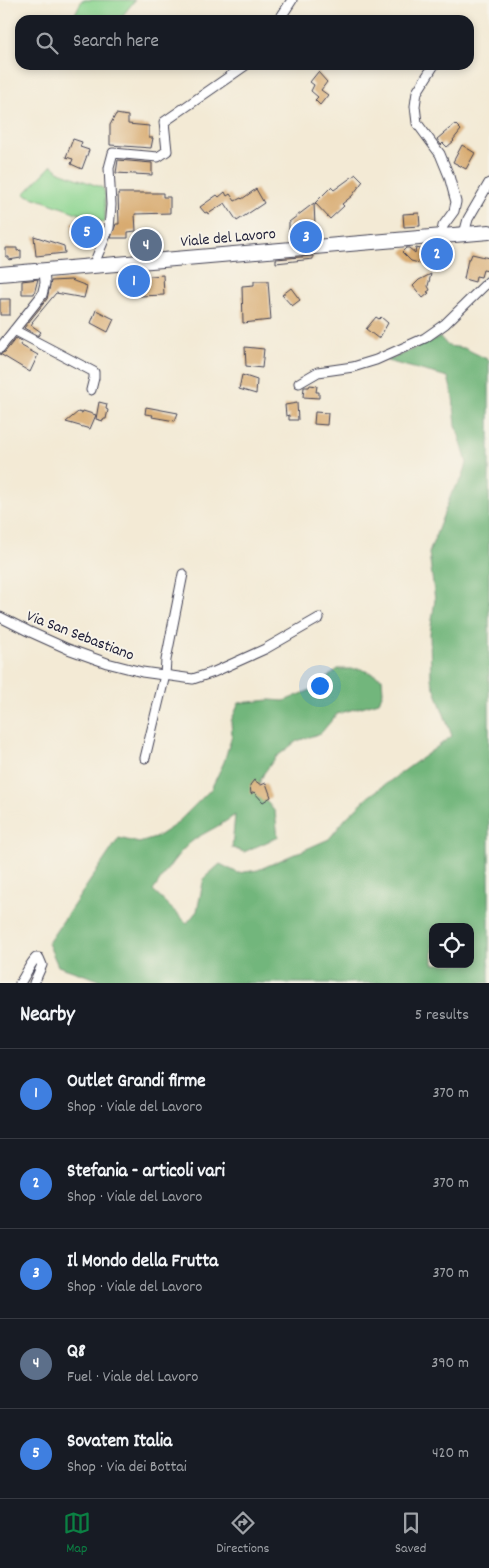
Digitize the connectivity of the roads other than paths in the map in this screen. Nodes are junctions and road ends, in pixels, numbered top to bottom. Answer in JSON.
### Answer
{"nodes":[{"id":1,"x":292,"y":0,"type":"edge"},
{"id":2,"x":282,"y":15,"type":"edge"},
{"id":3,"x":239,"y":70,"type":"edge"},
{"id":4,"x":431,"y":70,"type":"edge"},
{"id":5,"x":489,"y":183,"type":"edge"},
{"id":6,"x":489,"y":232,"type":"edge"},
{"id":7,"x":464,"y":234,"type":"junction"},
{"id":8,"x":441,"y":236,"type":"junction"},
{"id":9,"x":93,"y":266,"type":"junction"},
{"id":10,"x":44,"y":270,"type":"junction"},
{"id":11,"x":0,"y":274,"type":"edge"},
{"id":12,"x":489,"y":280,"type":"edge"},
{"id":13,"x":14,"y":330,"type":"junction"},
{"id":14,"x":0,"y":348,"type":"edge"},
{"id":15,"x":299,"y":383,"type":"dead end"},
{"id":16,"x":91,"y":390,"type":"dead end"},
{"id":17,"x":183,"y":574,"type":"dead end"},
{"id":18,"x":0,"y":617,"type":"edge"},
{"id":19,"x":319,"y":618,"type":"dead end"},
{"id":20,"x":165,"y":675,"type":"junction"},
{"id":21,"x":145,"y":758,"type":"dead end"},
{"id":22,"x":20,"y":983,"type":"edge"},
{"id":23,"x":34,"y":983,"type":"edge"}],
"edges":[{"from":1,"to":2,"type":"street"},
{"from":3,"to":9,"type":"street"},
{"from":4,"to":8,"type":"street"},
{"from":5,"to":7,"type":"street"},
{"from":6,"to":7,"type":"main road","name":"Viale del Lavoro"},
{"from":7,"to":8,"type":"main road","name":"Viale del Lavoro"},
{"from":8,"to":9,"type":"main road","name":"Viale del Lavoro"},
{"from":9,"to":10,"type":"main road","name":"Viale del Lavoro"},
{"from":10,"to":11,"type":"main road","name":"Viale del Lavoro"},
{"from":10,"to":13,"type":"street"},
{"from":12,"to":15,"type":"street"},
{"from":13,"to":14,"type":"street"},
{"from":13,"to":16,"type":"street"},
{"from":17,"to":20,"type":"street"},
{"from":18,"to":20,"type":"street","name":"Via San Sebastiano"},
{"from":19,"to":20,"type":"street","name":"Via San Sebastiano"},
{"from":20,"to":21,"type":"street"},
{"from":22,"to":23,"type":"street"}]}
